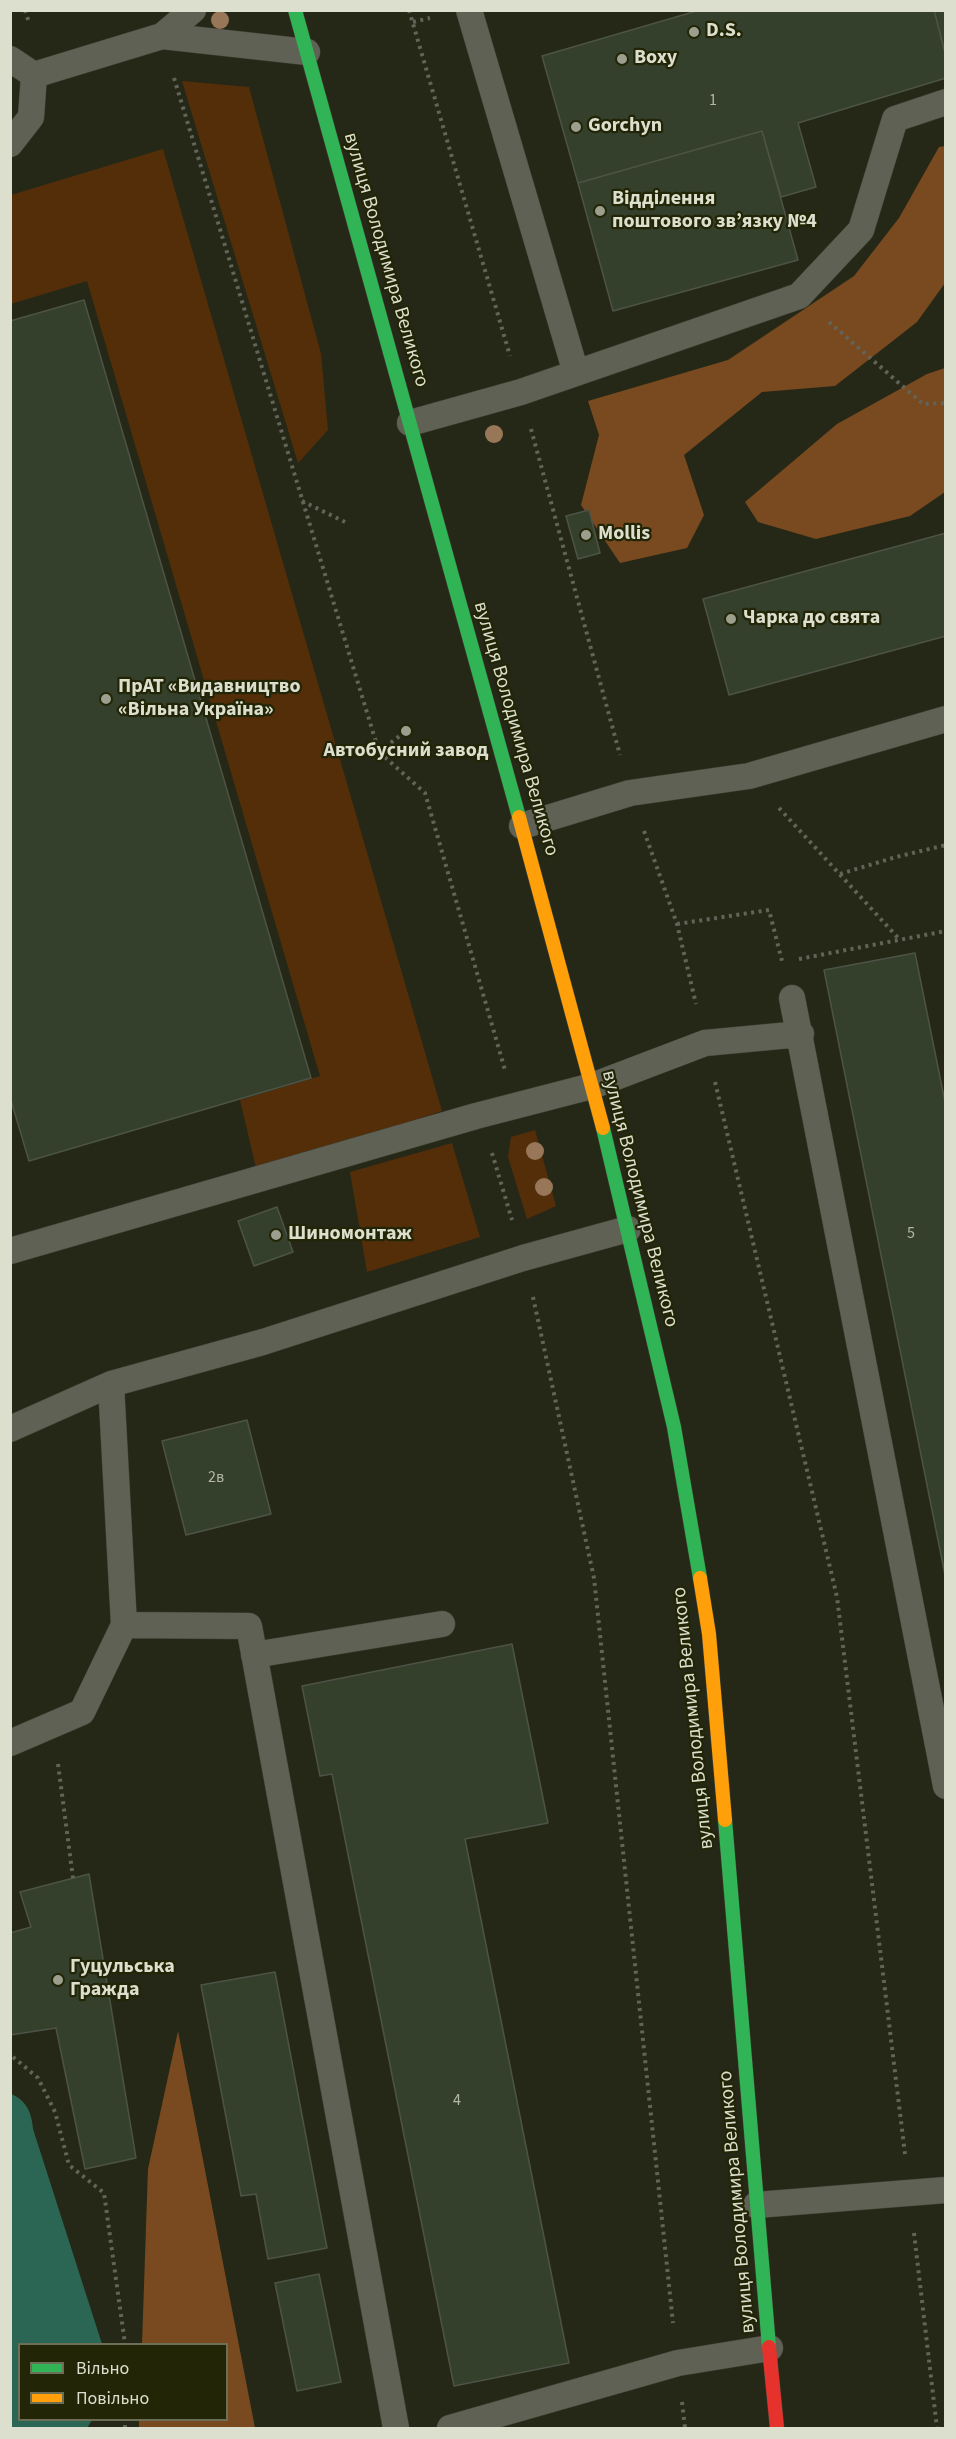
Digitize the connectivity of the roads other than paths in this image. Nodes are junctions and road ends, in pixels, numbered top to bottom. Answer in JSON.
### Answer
{"nodes":[{"id":1,"x":193,"y":10,"type":"edge"},
{"id":2,"x":295,"y":10,"type":"edge"},
{"id":3,"x":469,"y":10,"type":"edge"},
{"id":4,"x":162,"y":36,"type":"junction"},
{"id":5,"x":307,"y":52,"type":"junction"},
{"id":6,"x":10,"y":59,"type":"edge"},
{"id":7,"x":34,"y":75,"type":"junction"},
{"id":8,"x":945,"y":102,"type":"edge"},
{"id":9,"x":10,"y":144,"type":"edge"},
{"id":10,"x":576,"y":373,"type":"junction"},
{"id":11,"x":410,"y":423,"type":"junction"},
{"id":12,"x":945,"y":719,"type":"edge"},
{"id":13,"x":522,"y":826,"type":"junction"},
{"id":14,"x":792,"y":998,"type":"road end"},
{"id":15,"x":801,"y":1034,"type":"junction"},
{"id":16,"x":592,"y":1086,"type":"junction"},
{"id":17,"x":628,"y":1229,"type":"junction"},
{"id":18,"x":10,"y":1251,"type":"edge"},
{"id":19,"x":111,"y":1384,"type":"junction"},
{"id":20,"x":10,"y":1429,"type":"edge"},
{"id":21,"x":442,"y":1624,"type":"dead end"},
{"id":22,"x":124,"y":1625,"type":"junction"},
{"id":23,"x":254,"y":1655,"type":"junction"},
{"id":24,"x":10,"y":1743,"type":"edge"},
{"id":25,"x":945,"y":1786,"type":"edge"},
{"id":26,"x":945,"y":2190,"type":"edge"},
{"id":27,"x":756,"y":2205,"type":"junction"},
{"id":28,"x":770,"y":2348,"type":"junction"},
{"id":29,"x":396,"y":2428,"type":"edge"},
{"id":30,"x":450,"y":2428,"type":"edge"},
{"id":31,"x":777,"y":2428,"type":"edge"}],
"edges":[{"from":1,"to":4,"type":"lane"},
{"from":2,"to":5,"type":"main road","name":"вулиця Володимира Великого"},
{"from":3,"to":10,"type":"lane"},
{"from":4,"to":5,"type":"lane"},
{"from":4,"to":7,"type":"lane"},
{"from":5,"to":11,"type":"main road","name":"вулиця Володимира Великого"},
{"from":6,"to":7,"type":"lane"},
{"from":7,"to":9,"type":"lane"},
{"from":8,"to":10,"type":"lane"},
{"from":10,"to":11,"type":"lane"},
{"from":11,"to":13,"type":"main road","name":"вулиця Володимира Великого"},
{"from":12,"to":13,"type":"lane"},
{"from":13,"to":16,"type":"main road","name":"вулиця Володимира Великого"},
{"from":14,"to":15,"type":"lane"},
{"from":15,"to":16,"type":"lane"},
{"from":15,"to":25,"type":"lane"},
{"from":16,"to":17,"type":"main road","name":"вулиця Володимира Великого"},
{"from":16,"to":18,"type":"lane"},
{"from":17,"to":19,"type":"lane"},
{"from":17,"to":27,"type":"main road","name":"вулиця Володимира Великого"},
{"from":19,"to":20,"type":"lane"},
{"from":19,"to":22,"type":"lane"},
{"from":21,"to":23,"type":"lane"},
{"from":22,"to":23,"type":"lane"},
{"from":22,"to":24,"type":"lane"},
{"from":23,"to":29,"type":"lane"},
{"from":26,"to":27,"type":"lane"},
{"from":27,"to":28,"type":"main road","name":"вулиця Володимира Великого"},
{"from":28,"to":30,"type":"lane"},
{"from":28,"to":31,"type":"main road","name":"вулиця Володимира Великого"}]}
